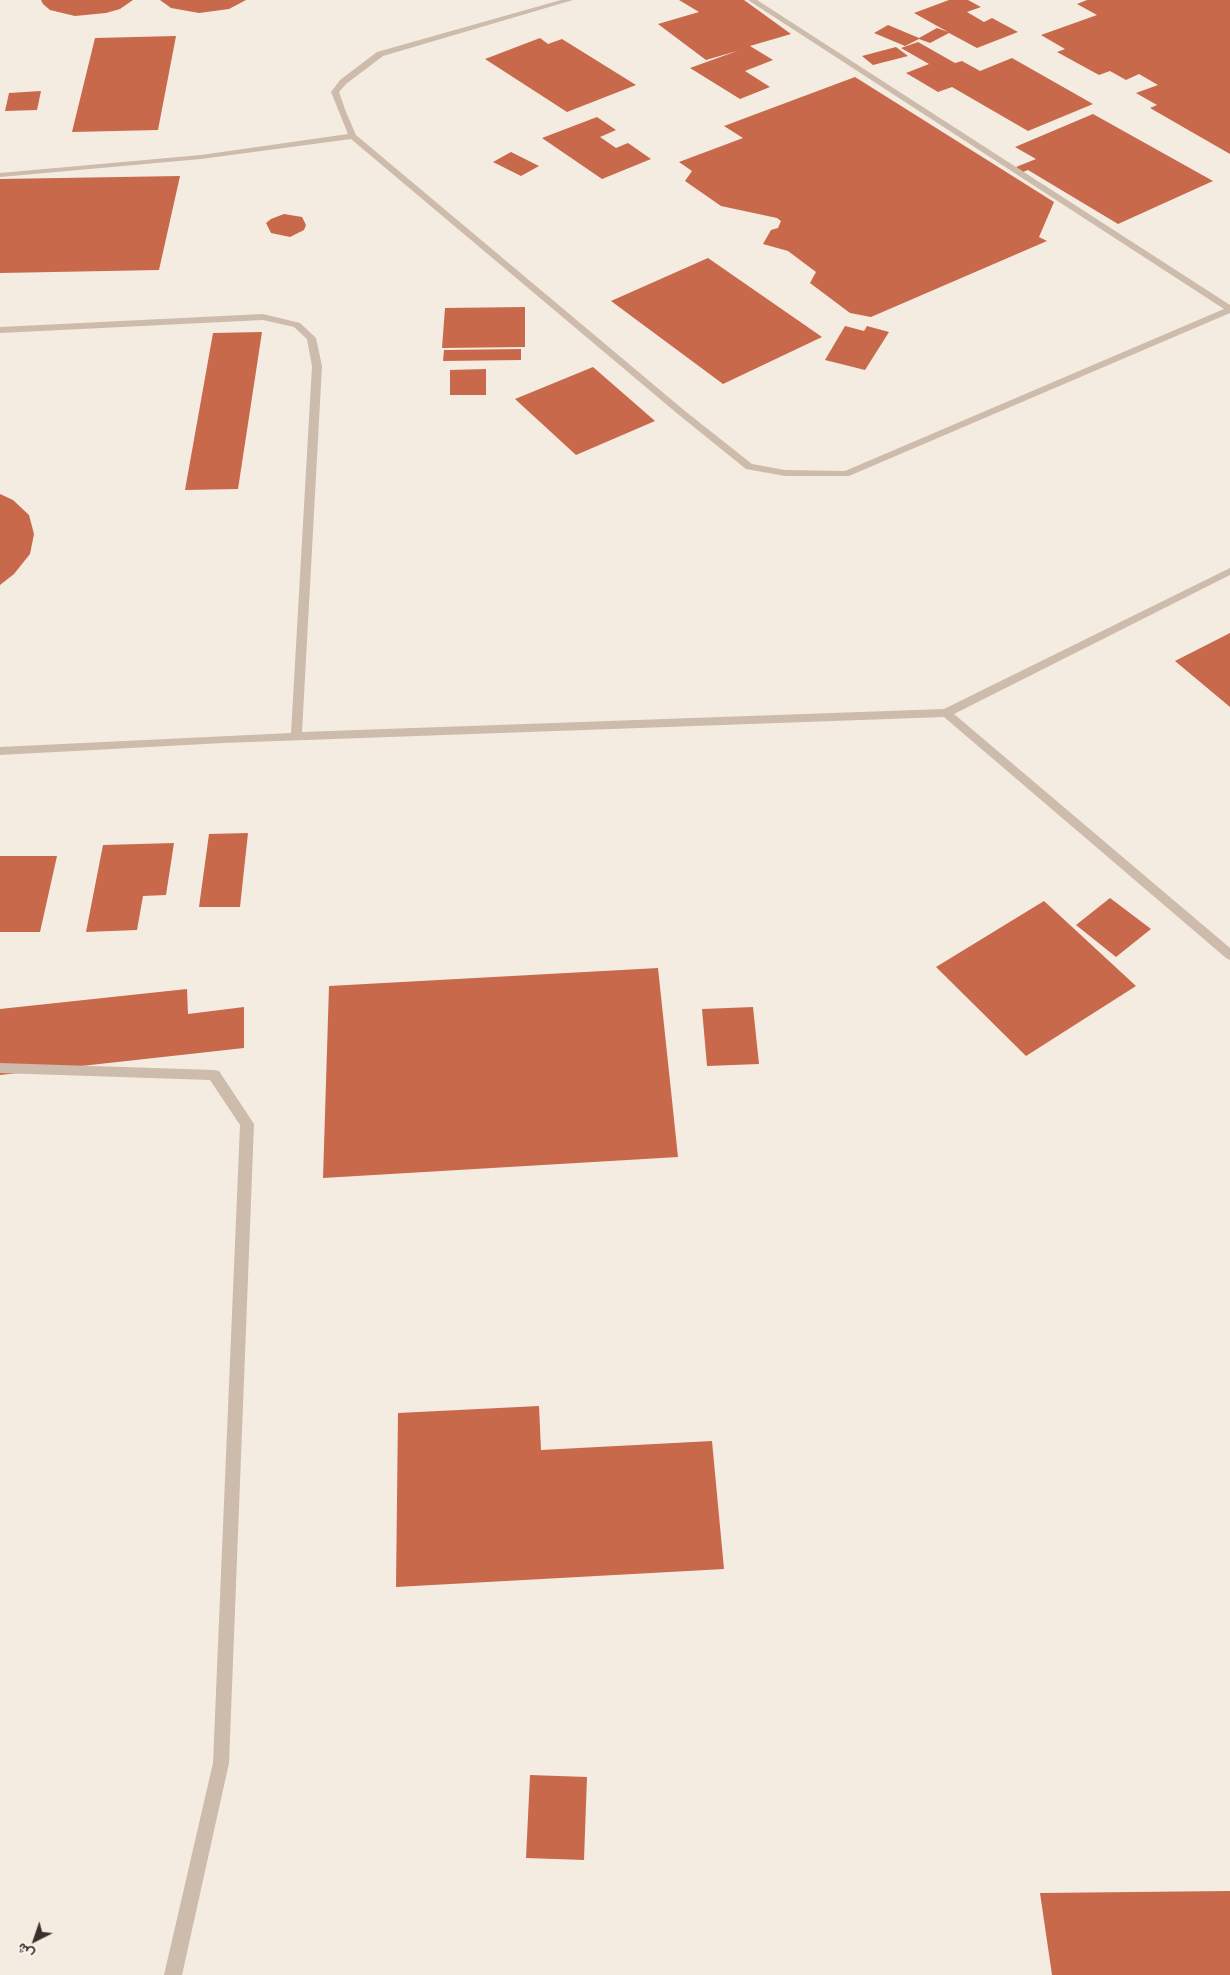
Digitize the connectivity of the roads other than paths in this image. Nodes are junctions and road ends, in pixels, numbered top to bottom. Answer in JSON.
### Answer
{"nodes":[{"id":1,"x":569,"y":0,"type":"edge"},
{"id":2,"x":752,"y":0,"type":"edge"},
{"id":3,"x":353,"y":136,"type":"junction"},
{"id":4,"x":0,"y":175,"type":"edge"},
{"id":5,"x":1230,"y":309,"type":"edge"},
{"id":6,"x":0,"y":330,"type":"edge"},
{"id":7,"x":1230,"y":572,"type":"edge"},
{"id":8,"x":946,"y":713,"type":"junction"},
{"id":9,"x":296,"y":736,"type":"junction"},
{"id":10,"x":0,"y":751,"type":"edge"},
{"id":11,"x":1230,"y":955,"type":"edge"},
{"id":12,"x":0,"y":1068,"type":"edge"},
{"id":13,"x":173,"y":1975,"type":"edge"}],
"edges":[{"from":1,"to":3,"type":"lane"},
{"from":2,"to":5,"type":"lane"},
{"from":3,"to":4,"type":"lane"},
{"from":3,"to":5,"type":"lane"},
{"from":6,"to":9,"type":"lane"},
{"from":7,"to":8,"type":"lane"},
{"from":8,"to":9,"type":"lane"},
{"from":8,"to":11,"type":"lane"},
{"from":9,"to":10,"type":"lane"},
{"from":12,"to":13,"type":"lane"}]}
